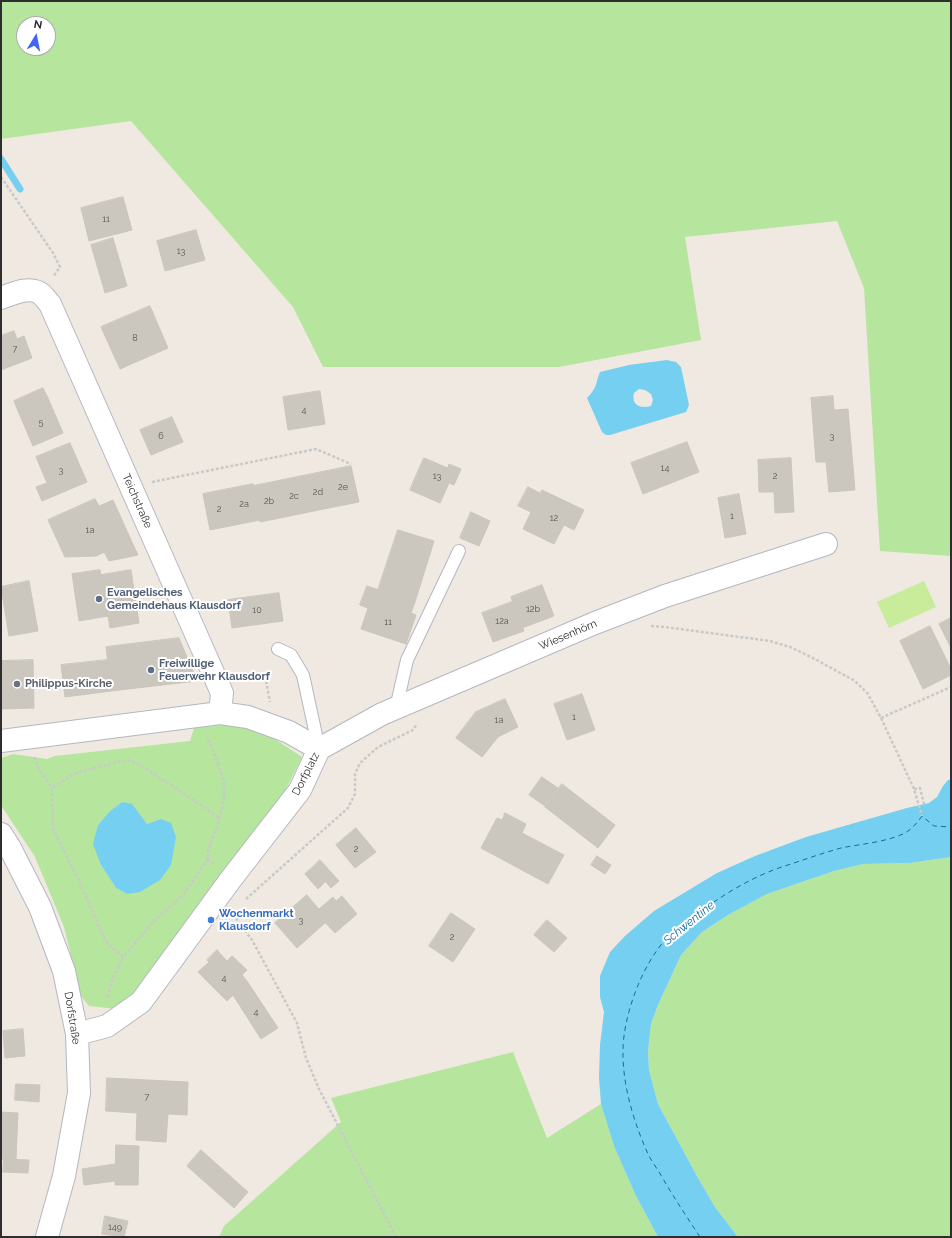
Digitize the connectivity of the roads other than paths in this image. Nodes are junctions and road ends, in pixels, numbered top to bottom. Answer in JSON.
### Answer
{"nodes":[{"id":1,"x":1,"y":298,"type":"edge"},
{"id":2,"x":826,"y":544,"type":"dead end"},
{"id":3,"x":459,"y":551,"type":"dead end"},
{"id":4,"x":278,"y":649,"type":"dead end"},
{"id":5,"x":396,"y":708,"type":"junction"},
{"id":6,"x":211,"y":714,"type":"junction"},
{"id":7,"x":1,"y":741,"type":"edge"},
{"id":8,"x":319,"y":749,"type":"junction"},
{"id":9,"x":1,"y":834,"type":"edge"},
{"id":10,"x":77,"y":1034,"type":"junction"},
{"id":11,"x":47,"y":1237,"type":"edge"}],
"edges":[{"from":1,"to":6,"type":"street","name":"Teichstraße"},
{"from":2,"to":5,"type":"street","name":"Wiesenhörn"},
{"from":3,"to":5,"type":"lane"},
{"from":4,"to":8,"type":"lane"},
{"from":5,"to":8,"type":"street","name":"Wiesenhörn"},
{"from":6,"to":7,"type":"street","name":"Dorfplatz"},
{"from":6,"to":8,"type":"street","name":"Dorfplatz"},
{"from":8,"to":10,"type":"street","name":"Dorfplatz"},
{"from":9,"to":10,"type":"street","name":"Dorfstraße"},
{"from":10,"to":11,"type":"street","name":"Dorfstraße"}]}
